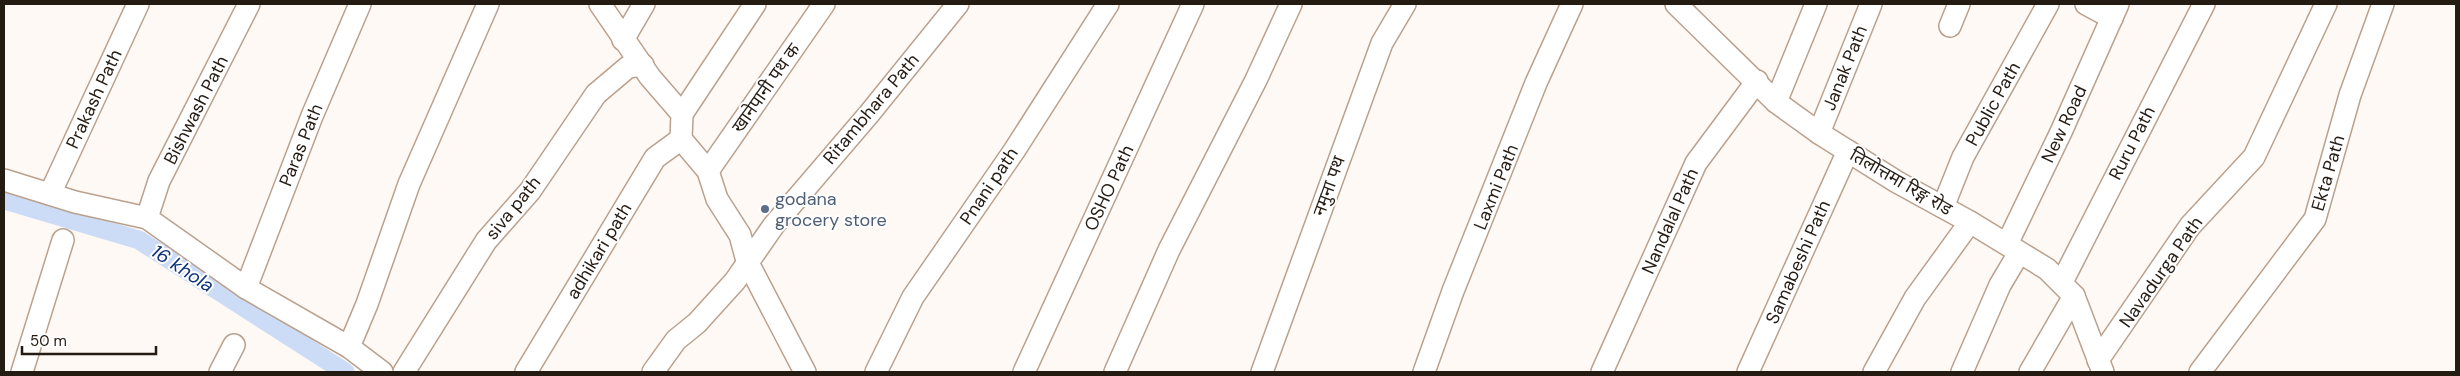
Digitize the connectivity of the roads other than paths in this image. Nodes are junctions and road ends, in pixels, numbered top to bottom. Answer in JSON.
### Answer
{"nodes":[{"id":1,"x":138,"y":4,"type":"edge"},
{"id":2,"x":360,"y":4,"type":"edge"},
{"id":3,"x":488,"y":4,"type":"edge"},
{"id":4,"x":600,"y":4,"type":"edge"},
{"id":5,"x":644,"y":4,"type":"edge"},
{"id":6,"x":755,"y":4,"type":"edge"},
{"id":7,"x":824,"y":4,"type":"edge"},
{"id":8,"x":958,"y":4,"type":"edge"},
{"id":9,"x":1108,"y":4,"type":"edge"},
{"id":10,"x":1193,"y":4,"type":"edge"},
{"id":11,"x":1290,"y":4,"type":"edge"},
{"id":12,"x":1404,"y":4,"type":"edge"},
{"id":13,"x":1572,"y":4,"type":"edge"},
{"id":14,"x":1676,"y":4,"type":"edge"},
{"id":15,"x":1816,"y":4,"type":"edge"},
{"id":16,"x":1872,"y":4,"type":"edge"},
{"id":17,"x":1960,"y":4,"type":"edge"},
{"id":18,"x":2048,"y":4,"type":"edge"},
{"id":19,"x":2086,"y":4,"type":"edge"},
{"id":20,"x":2204,"y":4,"type":"edge"},
{"id":21,"x":2326,"y":4,"type":"edge"},
{"id":22,"x":2383,"y":4,"type":"edge"},
{"id":23,"x":241,"y":5,"type":"edge"},
{"id":24,"x":2115,"y":11,"type":"edge"},
{"id":25,"x":1950,"y":26,"type":"dead end"},
{"id":26,"x":623,"y":40,"type":"junction"},
{"id":27,"x":644,"y":65,"type":"junction"},
{"id":28,"x":1757,"y":82,"type":"junction"},
{"id":29,"x":1776,"y":102,"type":"junction"},
{"id":30,"x":682,"y":114,"type":"junction"},
{"id":31,"x":1819,"y":133,"type":"junction"},
{"id":32,"x":681,"y":139,"type":"junction"},
{"id":33,"x":1848,"y":151,"type":"junction"},
{"id":34,"x":708,"y":171,"type":"junction"},
{"id":35,"x":4,"y":180,"type":"edge"},
{"id":36,"x":50,"y":194,"type":"junction"},
{"id":37,"x":1943,"y":207,"type":"junction"},
{"id":38,"x":147,"y":218,"type":"junction"},
{"id":39,"x":1970,"y":222,"type":"junction"},
{"id":40,"x":63,"y":240,"type":"dead end"},
{"id":41,"x":2013,"y":249,"type":"junction"},
{"id":42,"x":748,"y":261,"type":"junction"},
{"id":43,"x":246,"y":288,"type":"junction"},
{"id":44,"x":2068,"y":289,"type":"junction"},
{"id":45,"x":234,"y":346,"type":"dead end"},
{"id":46,"x":349,"y":347,"type":"junction"},
{"id":47,"x":2100,"y":366,"type":"edge"},
{"id":48,"x":22,"y":372,"type":"edge"},
{"id":49,"x":220,"y":372,"type":"edge"},
{"id":50,"x":382,"y":372,"type":"edge"},
{"id":51,"x":404,"y":372,"type":"edge"},
{"id":52,"x":526,"y":372,"type":"edge"},
{"id":53,"x":654,"y":372,"type":"edge"},
{"id":54,"x":806,"y":372,"type":"edge"},
{"id":55,"x":876,"y":372,"type":"edge"},
{"id":56,"x":1024,"y":372,"type":"edge"},
{"id":57,"x":1115,"y":372,"type":"edge"},
{"id":58,"x":1262,"y":372,"type":"edge"},
{"id":59,"x":1424,"y":372,"type":"edge"},
{"id":60,"x":1602,"y":372,"type":"edge"},
{"id":61,"x":1748,"y":372,"type":"edge"},
{"id":62,"x":1874,"y":372,"type":"edge"},
{"id":63,"x":1962,"y":372,"type":"edge"},
{"id":64,"x":2030,"y":372,"type":"edge"},
{"id":65,"x":2200,"y":372,"type":"edge"}],
"edges":[{"from":1,"to":36,"type":"street","name":"Prakash Path"},
{"from":2,"to":43,"type":"street","name":"Paras Path"},
{"from":3,"to":46,"type":"street"},
{"from":4,"to":26,"type":"street"},
{"from":5,"to":26,"type":"street"},
{"from":6,"to":30,"type":"street"},
{"from":7,"to":34,"type":"street","name":"खानेपानी पथ क"},
{"from":8,"to":42,"type":"street","name":"Ritambhara Path"},
{"from":9,"to":55,"type":"street","name":"Pnani path"},
{"from":10,"to":56,"type":"street","name":"OSHO Path"},
{"from":11,"to":57,"type":"street"},
{"from":12,"to":58,"type":"street","name":"नमुना पथ"},
{"from":13,"to":59,"type":"street","name":"Laxmi Path"},
{"from":14,"to":28,"type":"street","name":"तिलोत्तमा रिङ्ग रोड"},
{"from":15,"to":29,"type":"street"},
{"from":16,"to":31,"type":"street","name":"Janak Path"},
{"from":17,"to":25,"type":"street"},
{"from":18,"to":37,"type":"street","name":"Public Path"},
{"from":19,"to":24,"type":"street"},
{"from":20,"to":44,"type":"street","name":"Ruru Path"},
{"from":21,"to":47,"type":"street","name":"Navadurga Path"},
{"from":22,"to":65,"type":"street","name":"Ekta Path"},
{"from":23,"to":38,"type":"street","name":"Bishwash Path"},
{"from":24,"to":41,"type":"street","name":"New Road"},
{"from":26,"to":27,"type":"street"},
{"from":27,"to":30,"type":"street"},
{"from":27,"to":51,"type":"street","name":"siva path"},
{"from":28,"to":29,"type":"street","name":"तिलोत्तमा रिङ्ग रोड"},
{"from":28,"to":60,"type":"street","name":"Nandalal Path"},
{"from":29,"to":31,"type":"street","name":"तिलोत्तमा रिङ्ग रोड"},
{"from":30,"to":32,"type":"street"},
{"from":31,"to":33,"type":"street","name":"तिलोत्तमा रिङ्ग रोड"},
{"from":32,"to":34,"type":"street"},
{"from":32,"to":52,"type":"street","name":"adhikari path"},
{"from":33,"to":37,"type":"street","name":"तिलोत्तमा रिङ्ग रोड"},
{"from":33,"to":61,"type":"street","name":"Samabeshi Path"},
{"from":34,"to":42,"type":"street"},
{"from":35,"to":36,"type":"street"},
{"from":36,"to":38,"type":"street"},
{"from":37,"to":39,"type":"street","name":"तिलोत्तमा रिङ्ग रोड"},
{"from":38,"to":43,"type":"street"},
{"from":39,"to":41,"type":"street","name":"तिलोत्तमा रिङ्ग रोड"},
{"from":39,"to":62,"type":"street"},
{"from":40,"to":48,"type":"street"},
{"from":41,"to":44,"type":"street","name":"तिलोत्तमा रिङ्ग रोड"},
{"from":41,"to":63,"type":"street","name":"New Road"},
{"from":42,"to":53,"type":"street","name":"Ritambhara Path"},
{"from":42,"to":54,"type":"street"},
{"from":43,"to":46,"type":"street"},
{"from":44,"to":47,"type":"street"},
{"from":44,"to":64,"type":"street","name":"Ruru Path"},
{"from":45,"to":49,"type":"street"},
{"from":46,"to":50,"type":"street"}]}
